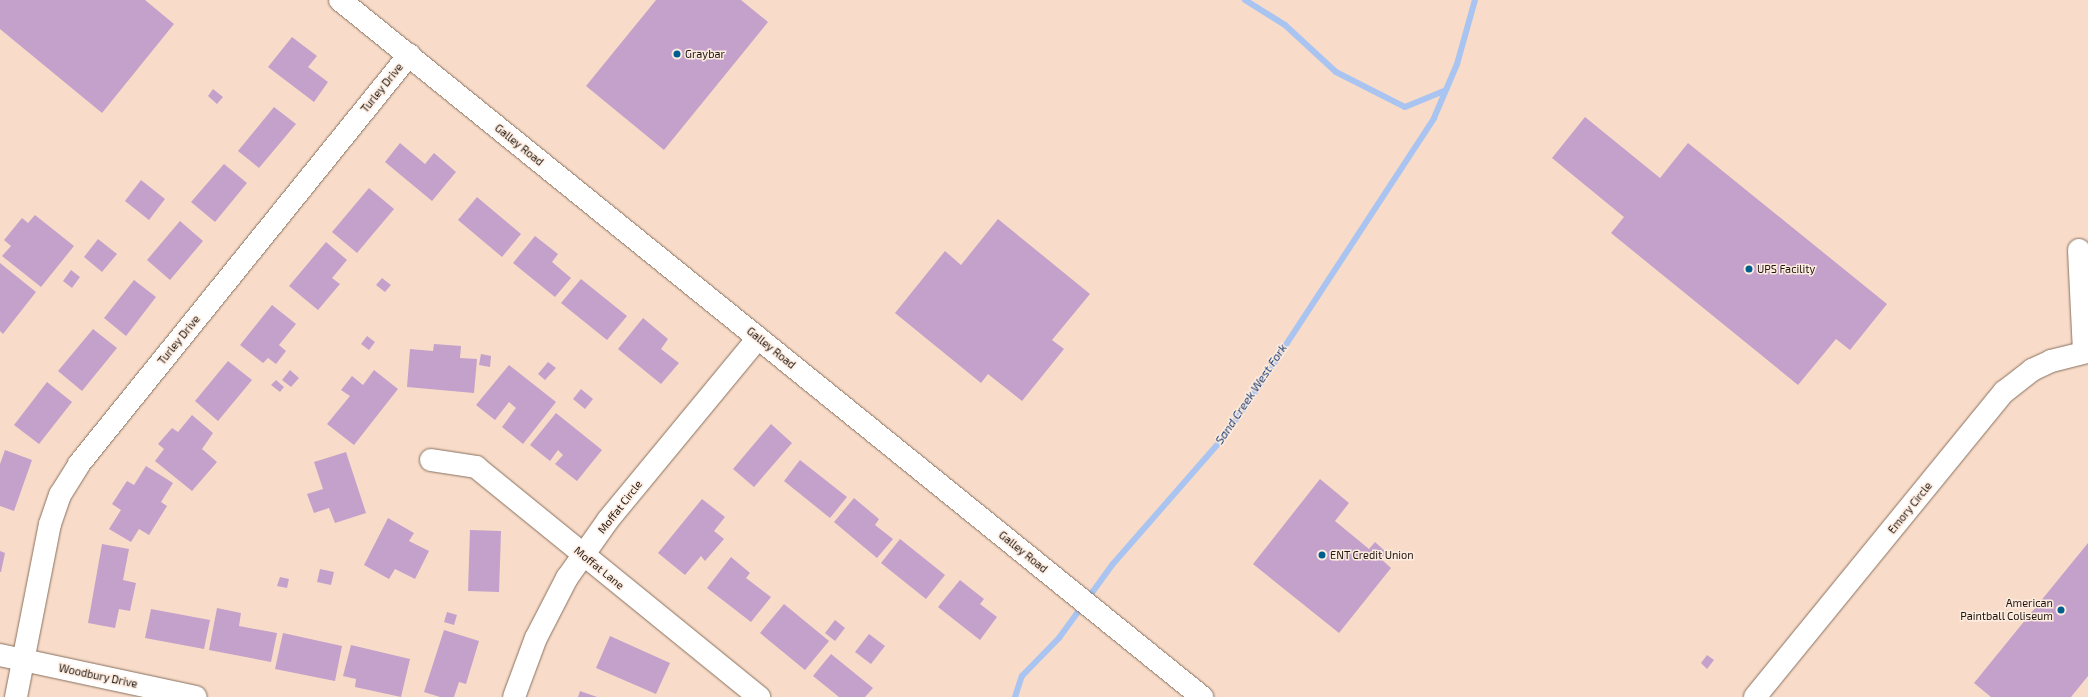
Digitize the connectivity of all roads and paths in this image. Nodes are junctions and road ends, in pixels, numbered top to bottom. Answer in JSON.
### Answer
{"nodes":[{"id":1,"x":340,"y":0,"type":"edge"},
{"id":2,"x":409,"y":55,"type":"junction"},
{"id":3,"x":2079,"y":250,"type":"dead end"},
{"id":4,"x":758,"y":338,"type":"junction"},
{"id":5,"x":2086,"y":352,"type":"edge"},
{"id":6,"x":431,"y":460,"type":"dead end"},
{"id":7,"x":584,"y":555,"type":"junction"},
{"id":8,"x":0,"y":655,"type":"edge"},
{"id":9,"x":24,"y":661,"type":"junction"},
{"id":10,"x":16,"y":697,"type":"edge"},
{"id":11,"x":196,"y":697,"type":"edge"},
{"id":12,"x":514,"y":697,"type":"edge"},
{"id":13,"x":759,"y":697,"type":"edge"},
{"id":14,"x":1202,"y":697,"type":"edge"},
{"id":15,"x":1755,"y":697,"type":"edge"}],
"edges":[{"from":1,"to":2,"type":"street","name":"Galley Road"},
{"from":2,"to":4,"type":"street","name":"Galley Road"},
{"from":2,"to":9,"type":"street","name":"Turley Drive"},
{"from":3,"to":5,"type":"street"},
{"from":4,"to":7,"type":"street","name":"Moffat Circle"},
{"from":4,"to":14,"type":"street","name":"Galley Road"},
{"from":5,"to":15,"type":"street","name":"Emory Circle"},
{"from":6,"to":7,"type":"street","name":"Moffat Lane"},
{"from":7,"to":12,"type":"street","name":"Moffat Circle"},
{"from":7,"to":13,"type":"street","name":"Moffat Lane"},
{"from":8,"to":9,"type":"street","name":"Woodbury Drive"},
{"from":9,"to":10,"type":"street","name":"Turley Drive"},
{"from":9,"to":11,"type":"street","name":"Woodbury Drive"}]}
